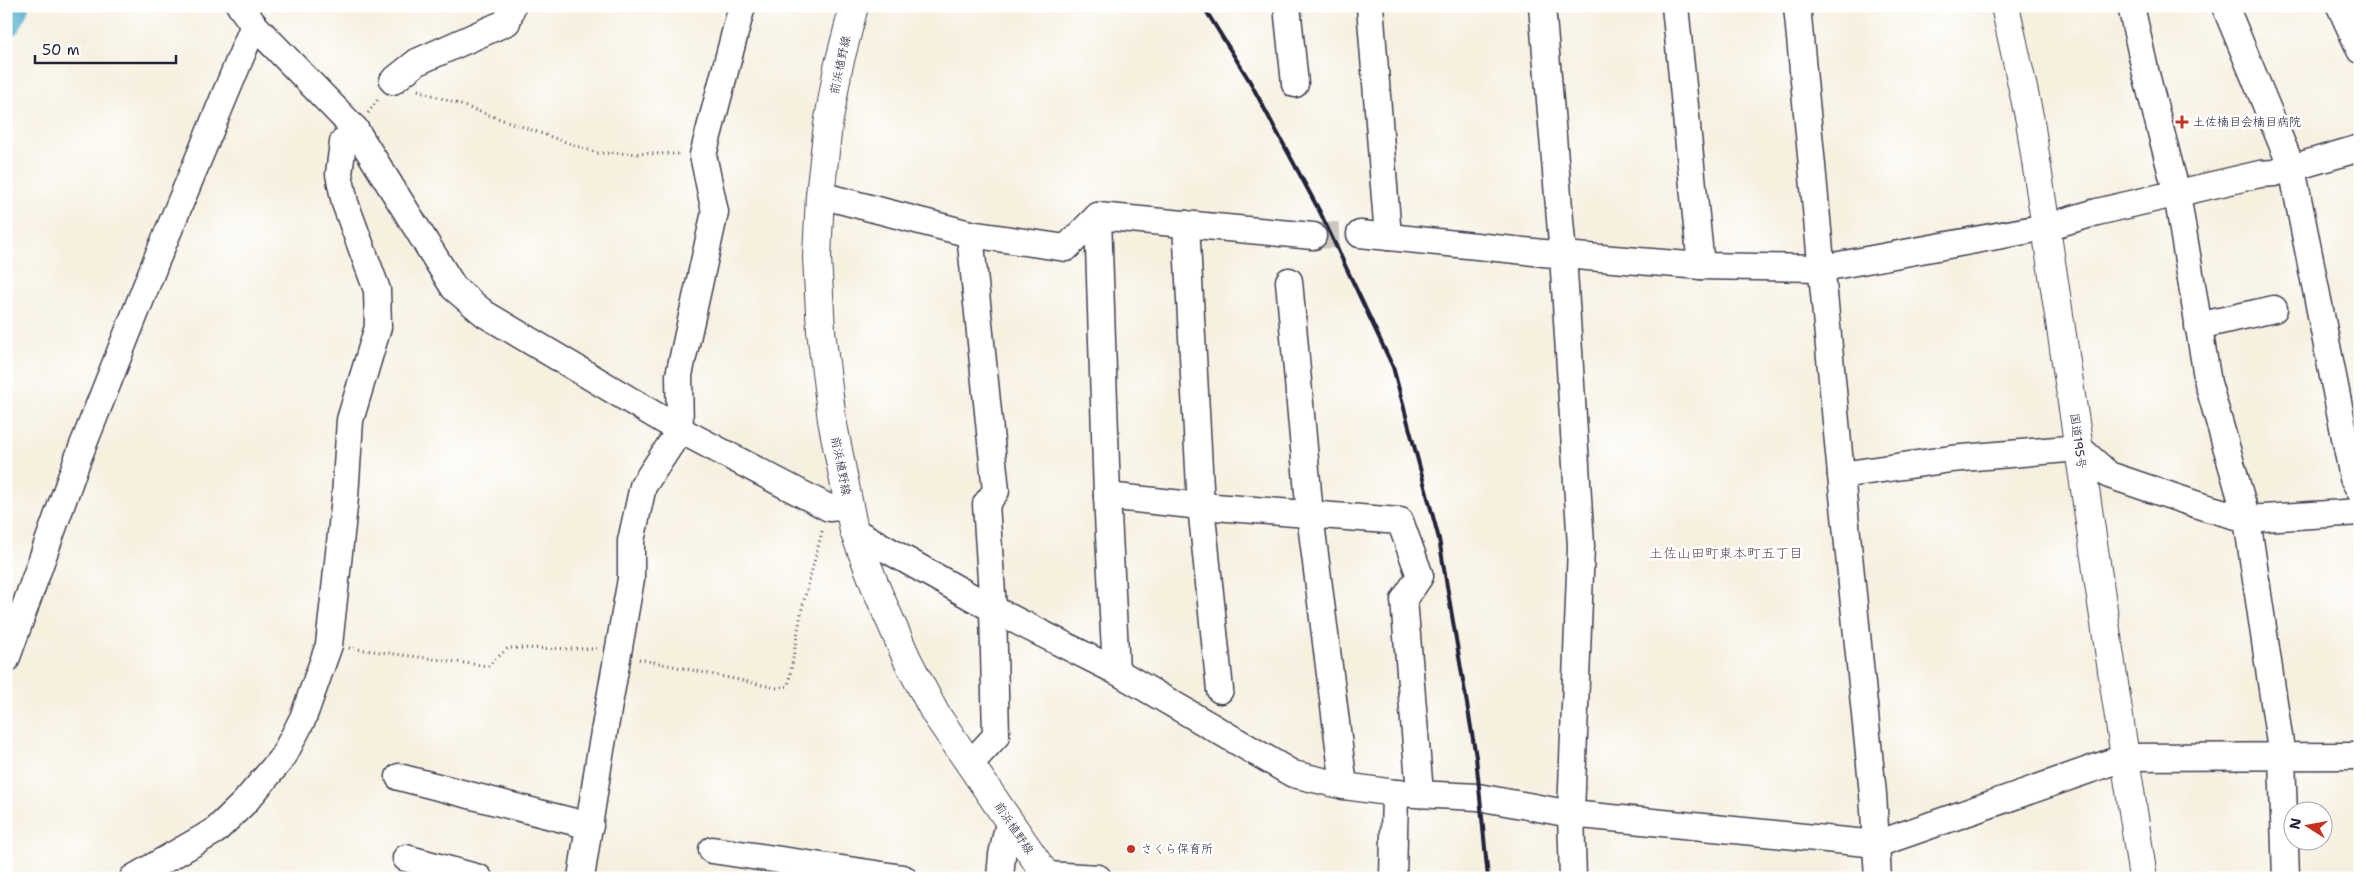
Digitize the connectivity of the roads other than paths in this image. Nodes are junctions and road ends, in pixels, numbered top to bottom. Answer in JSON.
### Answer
{"nodes":[{"id":1,"x":512,"y":6,"type":"edge"},
{"id":2,"x":742,"y":6,"type":"edge"},
{"id":3,"x":854,"y":6,"type":"edge"},
{"id":4,"x":1287,"y":6,"type":"edge"},
{"id":5,"x":1370,"y":6,"type":"edge"},
{"id":6,"x":1542,"y":6,"type":"edge"},
{"id":7,"x":1675,"y":6,"type":"edge"},
{"id":8,"x":1797,"y":6,"type":"edge"},
{"id":9,"x":2005,"y":6,"type":"edge"},
{"id":10,"x":2131,"y":6,"type":"edge"},
{"id":11,"x":2225,"y":6,"type":"edge"},
{"id":12,"x":2340,"y":6,"type":"edge"},
{"id":13,"x":247,"y":16,"type":"edge"},
{"id":14,"x":2360,"y":50,"type":"edge"},
{"id":15,"x":393,"y":81,"type":"road end"},
{"id":16,"x":1295,"y":84,"type":"dead end"},
{"id":17,"x":355,"y":129,"type":"junction"},
{"id":18,"x":2360,"y":148,"type":"edge"},
{"id":19,"x":2292,"y":168,"type":"junction"},
{"id":20,"x":2177,"y":194,"type":"junction"},
{"id":21,"x":820,"y":195,"type":"junction"},
{"id":22,"x":1098,"y":216,"type":"junction"},
{"id":23,"x":1186,"y":224,"type":"junction"},
{"id":24,"x":2046,"y":227,"type":"junction"},
{"id":25,"x":970,"y":234,"type":"junction"},
{"id":26,"x":1360,"y":234,"type":"tunnel mouth"},
{"id":27,"x":1313,"y":236,"type":"tunnel mouth"},
{"id":28,"x":1388,"y":237,"type":"junction"},
{"id":29,"x":1563,"y":255,"type":"junction"},
{"id":30,"x":1701,"y":266,"type":"junction"},
{"id":31,"x":1823,"y":268,"type":"junction"},
{"id":32,"x":1288,"y":281,"type":"dead end"},
{"id":33,"x":2274,"y":309,"type":"dead end"},
{"id":34,"x":2198,"y":326,"type":"junction"},
{"id":35,"x":680,"y":430,"type":"junction"},
{"id":36,"x":2079,"y":448,"type":"junction"},
{"id":37,"x":1840,"y":475,"type":"junction"},
{"id":38,"x":2360,"y":491,"type":"edge"},
{"id":39,"x":1107,"y":496,"type":"junction"},
{"id":40,"x":1201,"y":506,"type":"junction"},
{"id":41,"x":2360,"y":512,"type":"edge"},
{"id":42,"x":1310,"y":514,"type":"junction"},
{"id":43,"x":844,"y":515,"type":"junction"},
{"id":44,"x":2247,"y":518,"type":"junction"},
{"id":45,"x":993,"y":609,"type":"junction"},
{"id":46,"x":6,"y":660,"type":"edge"},
{"id":47,"x":1116,"y":672,"type":"junction"},
{"id":48,"x":1220,"y":690,"type":"dead end"},
{"id":49,"x":2360,"y":756,"type":"edge"},
{"id":50,"x":2126,"y":757,"type":"junction"},
{"id":51,"x":2282,"y":757,"type":"junction"},
{"id":52,"x":970,"y":764,"type":"junction"},
{"id":53,"x":399,"y":776,"type":"dead end"},
{"id":54,"x":1344,"y":786,"type":"junction"},
{"id":55,"x":1407,"y":793,"type":"junction"},
{"id":56,"x":1571,"y":814,"type":"junction"},
{"id":57,"x":1009,"y":822,"type":"junction"},
{"id":58,"x":590,"y":826,"type":"junction"},
{"id":59,"x":1877,"y":844,"type":"junction"},
{"id":60,"x":712,"y":850,"type":"dead end"},
{"id":61,"x":406,"y":858,"type":"dead end"},
{"id":62,"x":1047,"y":876,"type":"edge"},
{"id":63,"x":133,"y":878,"type":"edge"},
{"id":64,"x":479,"y":878,"type":"edge"},
{"id":65,"x":581,"y":878,"type":"edge"},
{"id":66,"x":902,"y":878,"type":"edge"},
{"id":67,"x":1000,"y":878,"type":"edge"},
{"id":68,"x":1098,"y":878,"type":"edge"},
{"id":69,"x":1393,"y":878,"type":"edge"},
{"id":70,"x":1573,"y":878,"type":"edge"},
{"id":71,"x":1878,"y":878,"type":"edge"},
{"id":72,"x":2143,"y":878,"type":"edge"},
{"id":73,"x":2286,"y":878,"type":"edge"}],
"edges":[{"from":1,"to":15,"type":"street"},
{"from":2,"to":35,"type":"street"},
{"from":3,"to":21,"type":"main road","name":"前浜植野線"},
{"from":4,"to":16,"type":"street"},
{"from":5,"to":28,"type":"street"},
{"from":6,"to":29,"type":"street"},
{"from":7,"to":30,"type":"street"},
{"from":8,"to":31,"type":"street"},
{"from":9,"to":24,"type":"main road","name":"国道195号"},
{"from":10,"to":20,"type":"street"},
{"from":11,"to":19,"type":"street"},
{"from":12,"to":14,"type":"street"},
{"from":13,"to":17,"type":"street"},
{"from":13,"to":46,"type":"street"},
{"from":17,"to":35,"type":"street"},
{"from":17,"to":63,"type":"street"},
{"from":18,"to":19,"type":"street"},
{"from":19,"to":20,"type":"street"},
{"from":19,"to":38,"type":"street"},
{"from":20,"to":24,"type":"street"},
{"from":20,"to":34,"type":"street"},
{"from":21,"to":25,"type":"street"},
{"from":21,"to":43,"type":"main road","name":"前浜植野線"},
{"from":22,"to":23,"type":"street"},
{"from":22,"to":25,"type":"street"},
{"from":22,"to":39,"type":"street"},
{"from":23,"to":27,"type":"street"},
{"from":23,"to":40,"type":"street"},
{"from":24,"to":31,"type":"street"},
{"from":24,"to":36,"type":"main road","name":"国道195号"},
{"from":25,"to":45,"type":"street"},
{"from":26,"to":28,"type":"street"},
{"from":28,"to":29,"type":"street"},
{"from":29,"to":30,"type":"street"},
{"from":29,"to":56,"type":"street"},
{"from":30,"to":31,"type":"street"},
{"from":31,"to":37,"type":"street"},
{"from":32,"to":42,"type":"street"},
{"from":33,"to":34,"type":"street"},
{"from":34,"to":44,"type":"street"},
{"from":35,"to":43,"type":"street"},
{"from":35,"to":58,"type":"street"},
{"from":36,"to":37,"type":"street"},
{"from":36,"to":44,"type":"street"},
{"from":36,"to":50,"type":"main road","name":"国道195号"},
{"from":37,"to":59,"type":"street"},
{"from":39,"to":40,"type":"street"},
{"from":39,"to":47,"type":"street"},
{"from":40,"to":42,"type":"street"},
{"from":40,"to":48,"type":"street"},
{"from":41,"to":44,"type":"street"},
{"from":42,"to":54,"type":"street"},
{"from":42,"to":55,"type":"street"},
{"from":43,"to":45,"type":"street"},
{"from":43,"to":52,"type":"main road","name":"前浜植野線"},
{"from":44,"to":51,"type":"street"},
{"from":45,"to":47,"type":"street"},
{"from":45,"to":52,"type":"street"},
{"from":47,"to":54,"type":"street"},
{"from":49,"to":51,"type":"street"},
{"from":50,"to":51,"type":"street"},
{"from":50,"to":59,"type":"street"},
{"from":50,"to":72,"type":"main road","name":"国道195号"},
{"from":51,"to":73,"type":"street"},
{"from":52,"to":57,"type":"main road","name":"前浜植野線"},
{"from":53,"to":58,"type":"street"},
{"from":54,"to":55,"type":"street"},
{"from":55,"to":56,"type":"street"},
{"from":55,"to":69,"type":"street"},
{"from":56,"to":59,"type":"street"},
{"from":56,"to":70,"type":"street"},
{"from":57,"to":62,"type":"main road","name":"前浜植野線"},
{"from":57,"to":67,"type":"street"},
{"from":58,"to":65,"type":"street"},
{"from":59,"to":71,"type":"street"},
{"from":60,"to":66,"type":"street"},
{"from":61,"to":64,"type":"street"},
{"from":62,"to":68,"type":"street"}]}
